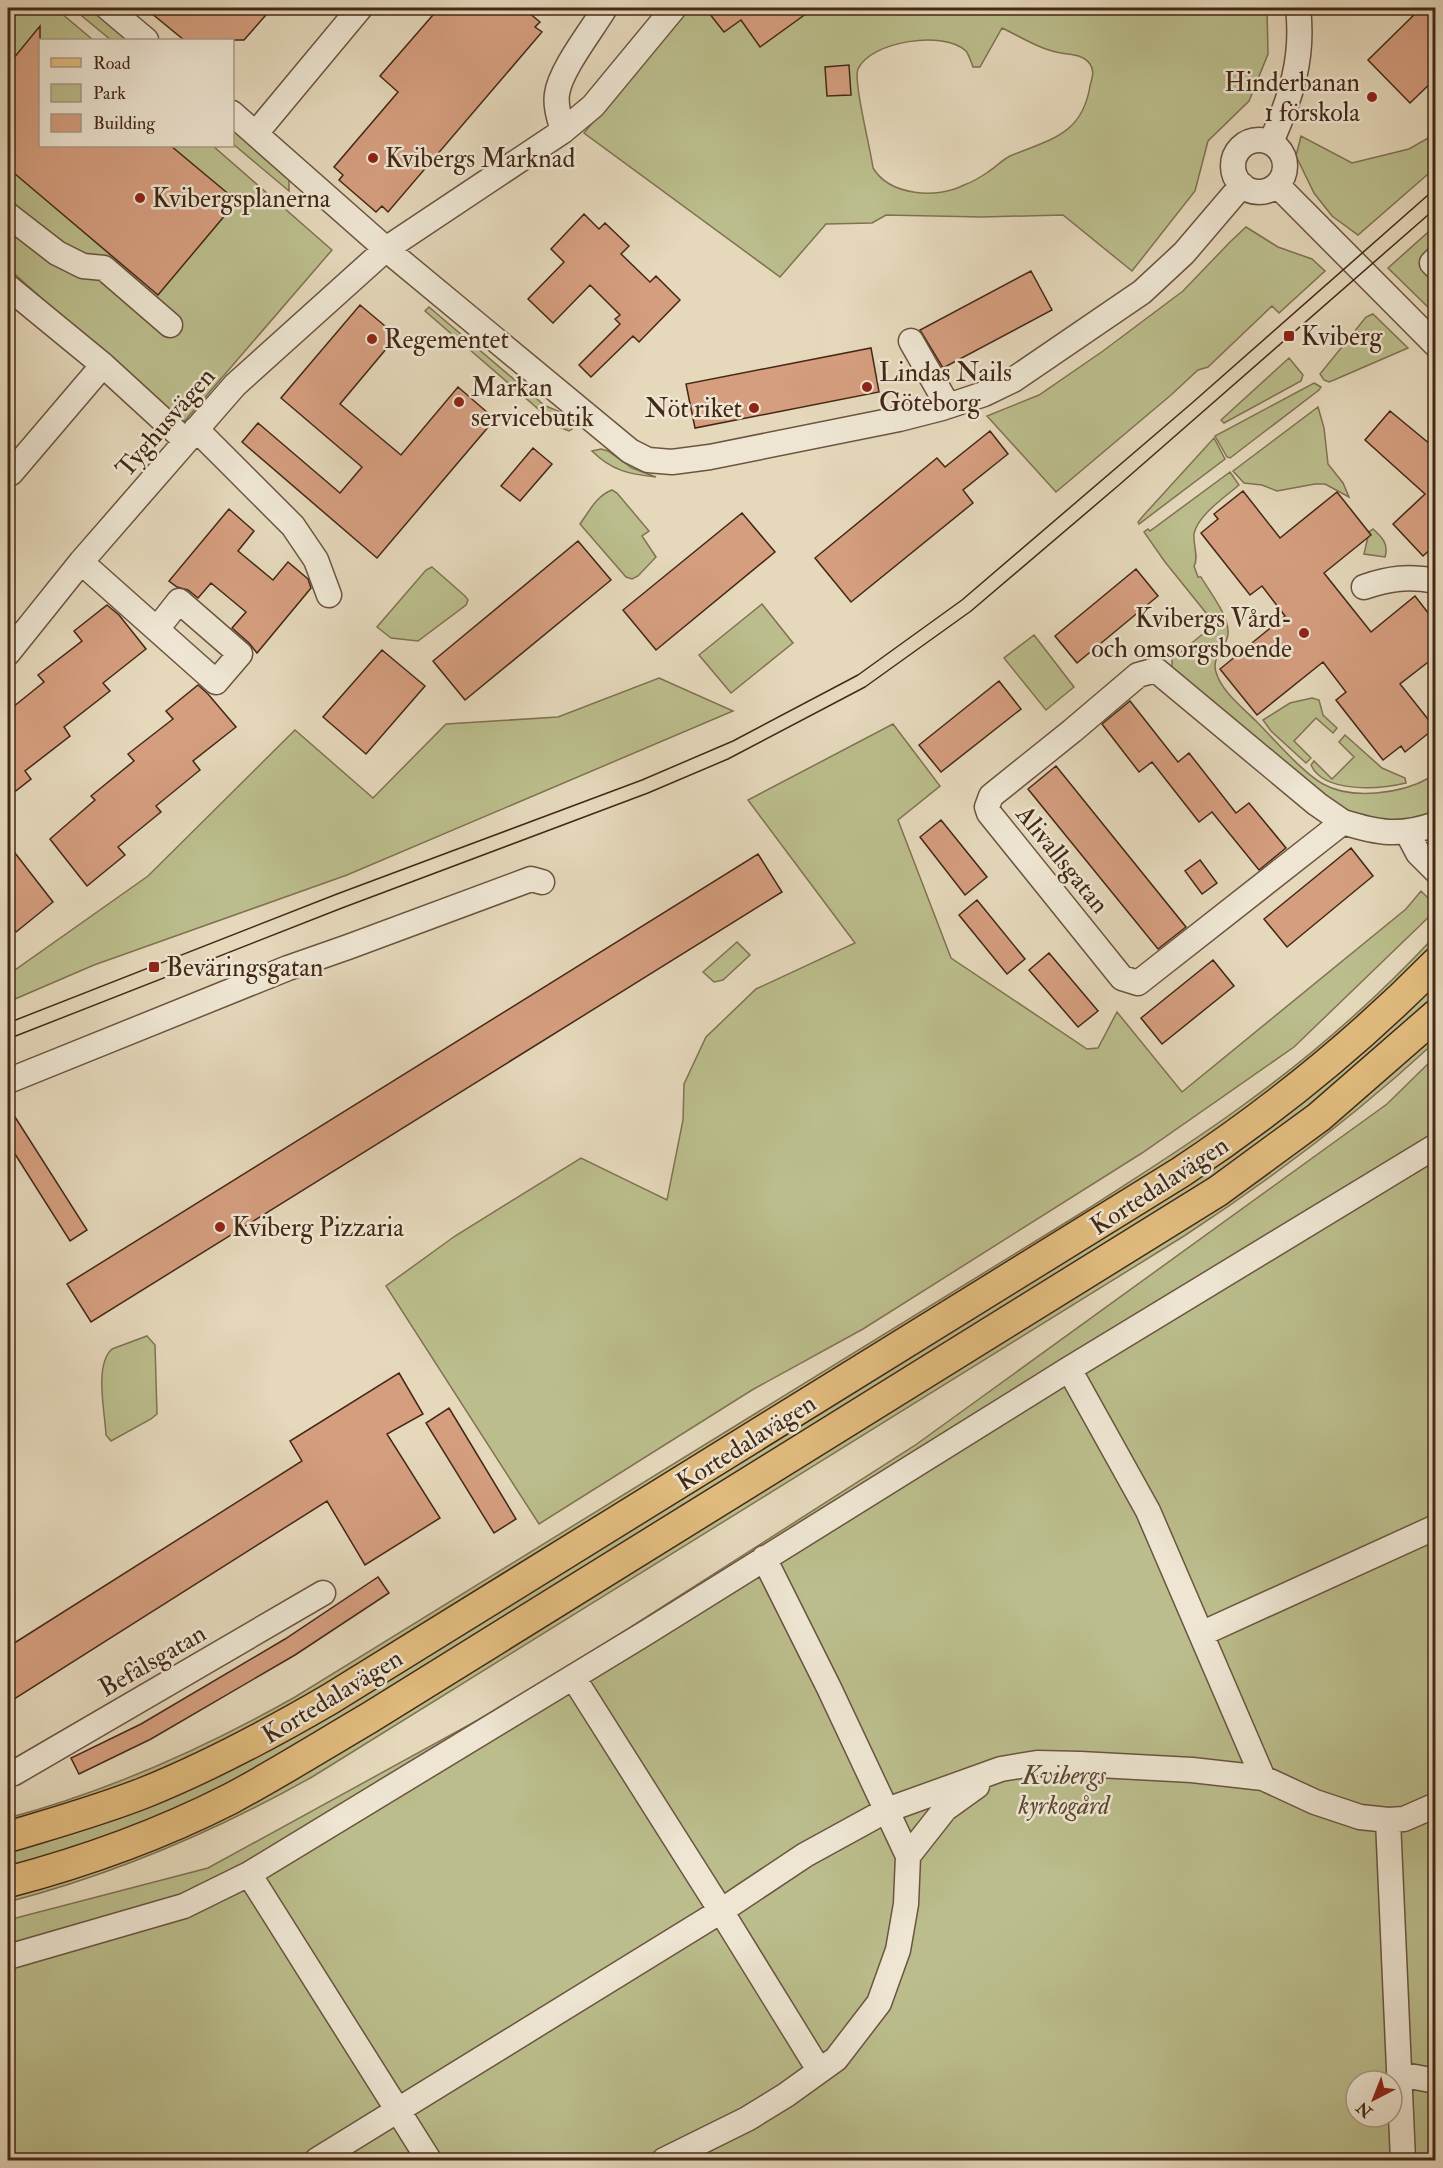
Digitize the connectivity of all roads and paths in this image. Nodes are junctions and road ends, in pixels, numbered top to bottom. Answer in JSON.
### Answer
{"nodes":[{"id":1,"x":108,"y":8,"type":"edge"},
{"id":2,"x":360,"y":8,"type":"edge"},
{"id":3,"x":605,"y":8,"type":"edge"},
{"id":4,"x":1298,"y":8,"type":"edge"},
{"id":5,"x":673,"y":9,"type":"edge"},
{"id":6,"x":145,"y":39,"type":"edge"},
{"id":7,"x":234,"y":115,"type":"edge"},
{"id":8,"x":563,"y":131,"type":"junction"},
{"id":9,"x":256,"y":133,"type":"junction"},
{"id":10,"x":1271,"y":142,"type":"junction"},
{"id":11,"x":1242,"y":185,"type":"junction"},
{"id":12,"x":1277,"y":185,"type":"junction"},
{"id":13,"x":8,"y":215,"type":"edge"},
{"id":14,"x":386,"y":249,"type":"junction"},
{"id":15,"x":1436,"y":259,"type":"edge"},
{"id":16,"x":1436,"y":267,"type":"edge"},
{"id":17,"x":8,"y":287,"type":"edge"},
{"id":18,"x":170,"y":325,"type":"dead end"},
{"id":19,"x":911,"y":340,"type":"dead end"},
{"id":20,"x":1436,"y":345,"type":"edge"},
{"id":21,"x":111,"y":373,"type":"junction"},
{"id":22,"x":948,"y":406,"type":"junction"},
{"id":23,"x":191,"y":435,"type":"junction"},
{"id":24,"x":8,"y":473,"type":"edge"},
{"id":25,"x":81,"y":562,"type":"junction"},
{"id":26,"x":1436,"y":581,"type":"edge"},
{"id":27,"x":1364,"y":586,"type":"dead end"},
{"id":28,"x":329,"y":595,"type":"dead end"},
{"id":29,"x":157,"y":629,"type":"dead end"},
{"id":30,"x":8,"y":653,"type":"edge"},
{"id":31,"x":1343,"y":822,"type":"junction"},
{"id":32,"x":1436,"y":824,"type":"edge"},
{"id":33,"x":1407,"y":832,"type":"junction"},
{"id":34,"x":1436,"y":871,"type":"edge"},
{"id":35,"x":542,"y":882,"type":"dead end"},
{"id":36,"x":1436,"y":963,"type":"edge"},
{"id":37,"x":1436,"y":1015,"type":"edge"},
{"id":38,"x":8,"y":1081,"type":"edge"},
{"id":39,"x":1436,"y":1146,"type":"edge"},
{"id":40,"x":1069,"y":1369,"type":"junction"},
{"id":41,"x":1436,"y":1527,"type":"edge"},
{"id":42,"x":764,"y":1558,"type":"junction"},
{"id":43,"x":324,"y":1593,"type":"dead end"},
{"id":44,"x":1201,"y":1634,"type":"junction"},
{"id":45,"x":573,"y":1677,"type":"junction"},
{"id":46,"x":1001,"y":1769,"type":"junction"},
{"id":47,"x":8,"y":1775,"type":"edge"},
{"id":48,"x":1263,"y":1778,"type":"junction"},
{"id":49,"x":1436,"y":1804,"type":"edge"},
{"id":50,"x":887,"y":1810,"type":"junction"},
{"id":51,"x":1388,"y":1820,"type":"junction"},
{"id":52,"x":8,"y":1837,"type":"edge"},
{"id":53,"x":908,"y":1856,"type":"junction"},
{"id":54,"x":249,"y":1874,"type":"junction"},
{"id":55,"x":8,"y":1882,"type":"edge"},
{"id":56,"x":721,"y":1911,"type":"junction"},
{"id":57,"x":8,"y":1957,"type":"edge"},
{"id":58,"x":1399,"y":2069,"type":"edge"},
{"id":59,"x":819,"y":2070,"type":"junction"},
{"id":60,"x":1404,"y":2075,"type":"edge"},
{"id":61,"x":1436,"y":2081,"type":"edge"},
{"id":62,"x":398,"y":2111,"type":"junction"},
{"id":63,"x":1402,"y":2129,"type":"edge"},
{"id":64,"x":317,"y":2160,"type":"edge"},
{"id":65,"x":429,"y":2160,"type":"edge"},
{"id":66,"x":664,"y":2160,"type":"edge"},
{"id":67,"x":1403,"y":2160,"type":"edge"}],
"edges":[{"from":1,"to":6,"type":"street"},
{"from":2,"to":9,"type":"street"},
{"from":3,"to":8,"type":"street"},
{"from":4,"to":10,"type":"street"},
{"from":5,"to":8,"type":"street","name":"Tyghusvägen"},
{"from":7,"to":9,"type":"street"},
{"from":8,"to":14,"type":"street","name":"Tyghusvägen"},
{"from":9,"to":14,"type":"street"},
{"from":10,"to":11,"type":"street"},
{"from":10,"to":12,"type":"street"},
{"from":11,"to":12,"type":"street"},
{"from":11,"to":22,"type":"street"},
{"from":12,"to":20,"type":"street"},
{"from":13,"to":18,"type":"street"},
{"from":14,"to":22,"type":"street"},
{"from":14,"to":23,"type":"street","name":"Tyghusvägen"},
{"from":15,"to":16,"type":"street"},
{"from":17,"to":21,"type":"street"},
{"from":19,"to":22,"type":"street"},
{"from":21,"to":23,"type":"street"},
{"from":21,"to":24,"type":"street"},
{"from":23,"to":25,"type":"street","name":"Tyghusvägen"},
{"from":23,"to":28,"type":"street"},
{"from":25,"to":29,"type":"street"},
{"from":25,"to":30,"type":"street","name":"Tyghusvägen"},
{"from":26,"to":27,"type":"street"},
{"from":31,"to":31,"type":"street","name":"Alivallsgatan"},
{"from":31,"to":33,"type":"street","name":"Alivallsgatan"},
{"from":32,"to":33,"type":"street","name":"Alivallsgatan"},
{"from":33,"to":34,"type":"street"},
{"from":35,"to":38,"type":"street"},
{"from":36,"to":52,"type":"main road","name":"Kortedalavägen"},
{"from":37,"to":55,"type":"main road","name":"Kortedalavägen"},
{"from":39,"to":40,"type":"street"},
{"from":40,"to":42,"type":"street"},
{"from":40,"to":44,"type":"street"},
{"from":41,"to":44,"type":"street"},
{"from":42,"to":45,"type":"street"},
{"from":42,"to":50,"type":"street"},
{"from":43,"to":47,"type":"street","name":"Befälsgatan"},
{"from":44,"to":48,"type":"street"},
{"from":45,"to":54,"type":"street"},
{"from":45,"to":56,"type":"street"},
{"from":46,"to":48,"type":"street"},
{"from":46,"to":50,"type":"street"},
{"from":46,"to":53,"type":"street"},
{"from":48,"to":51,"type":"street"},
{"from":49,"to":51,"type":"street"},
{"from":50,"to":53,"type":"street"},
{"from":50,"to":56,"type":"street"},
{"from":51,"to":58,"type":"street"},
{"from":53,"to":59,"type":"street"},
{"from":54,"to":57,"type":"street"},
{"from":54,"to":62,"type":"street"},
{"from":56,"to":59,"type":"street"},
{"from":56,"to":62,"type":"street"},
{"from":59,"to":66,"type":"street"},
{"from":60,"to":61,"type":"street"},
{"from":62,"to":64,"type":"street"},
{"from":62,"to":65,"type":"street"},
{"from":63,"to":67,"type":"street"}]}
